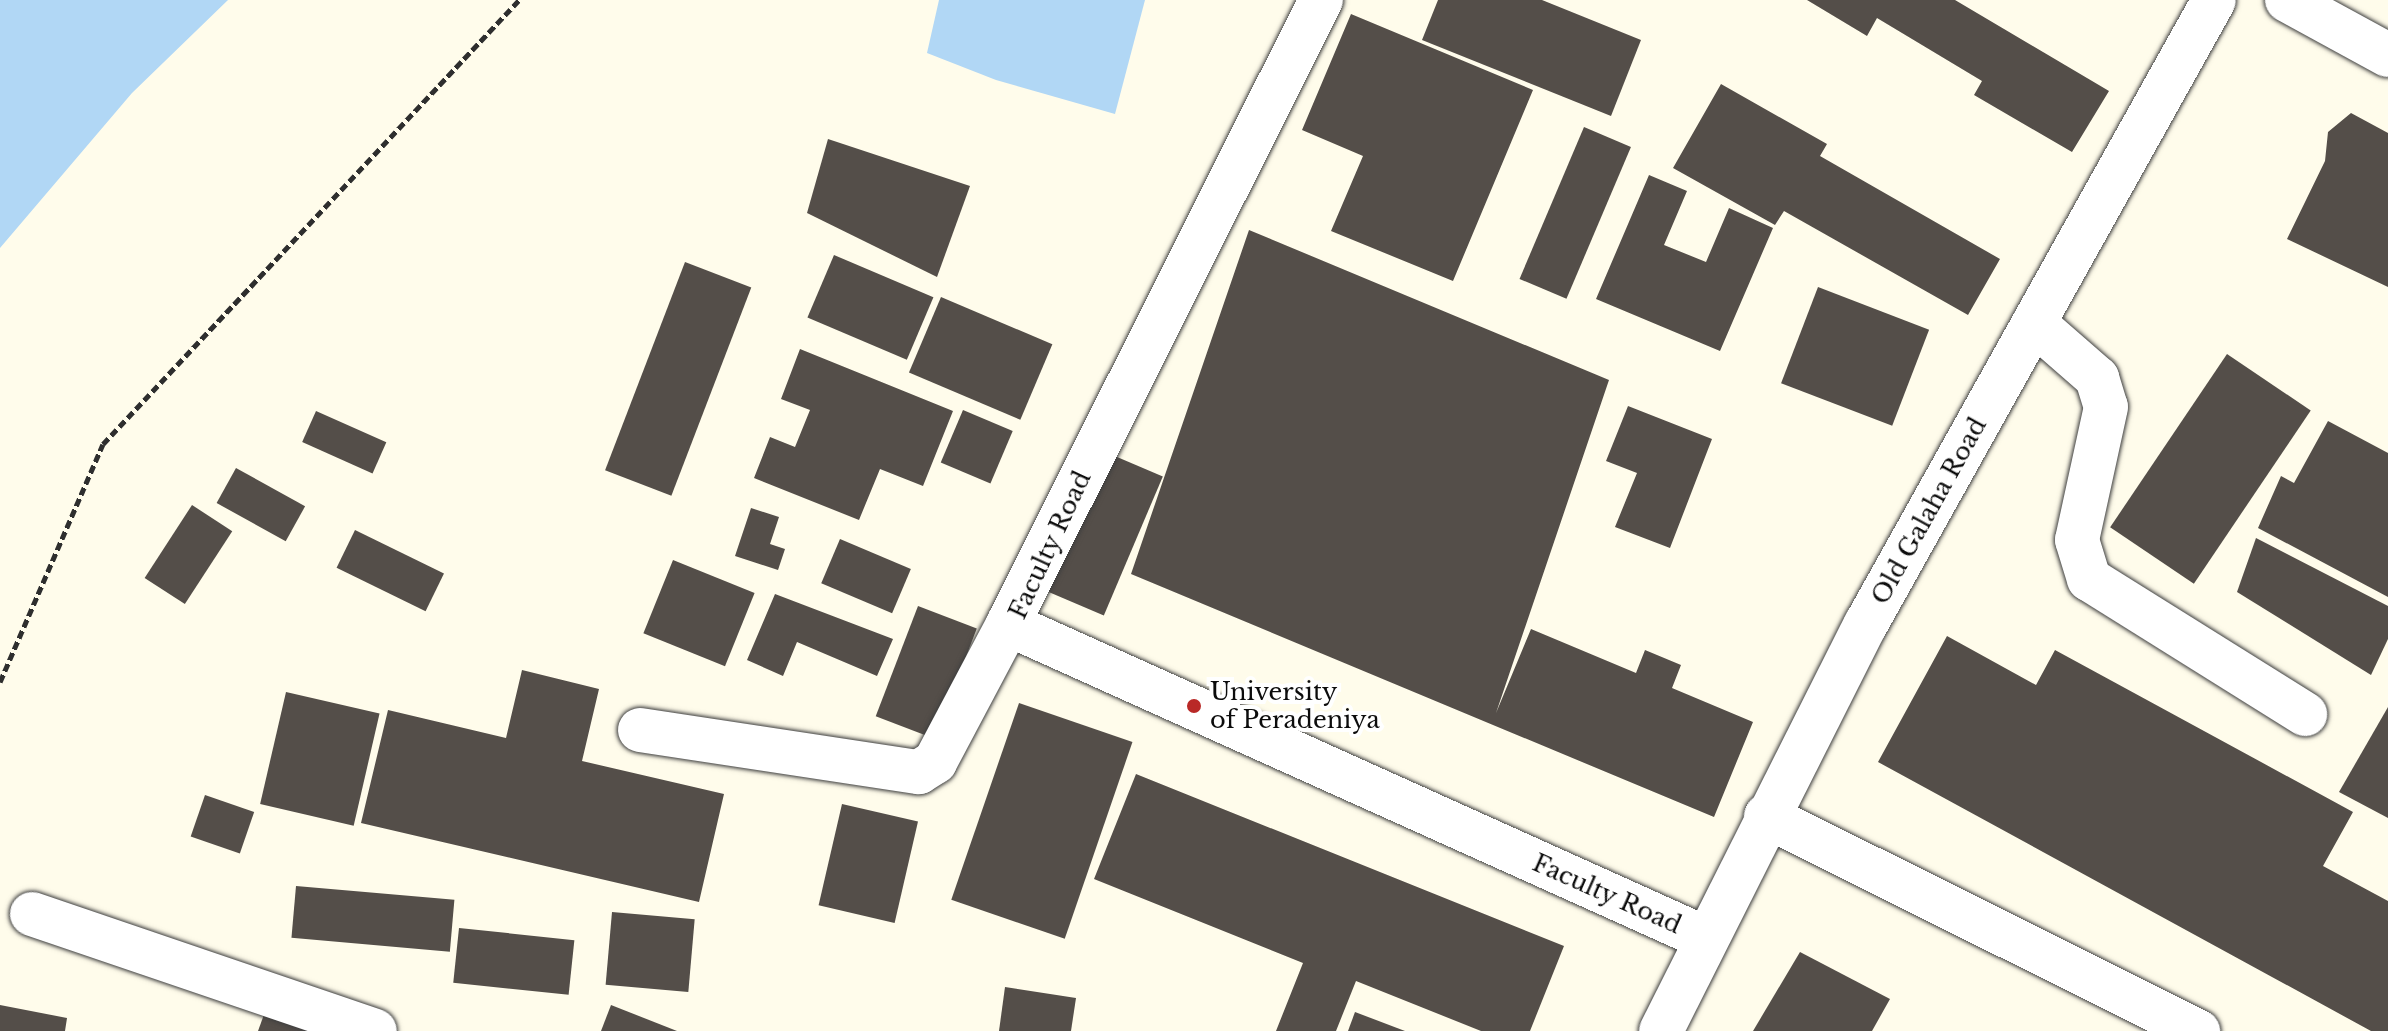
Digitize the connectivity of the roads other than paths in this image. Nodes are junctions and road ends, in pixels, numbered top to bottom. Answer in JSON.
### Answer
{"nodes":[{"id":1,"x":1321,"y":0,"type":"edge"},
{"id":2,"x":2214,"y":0,"type":"edge"},
{"id":3,"x":2287,"y":0,"type":"edge"},
{"id":4,"x":2388,"y":55,"type":"edge"},
{"id":5,"x":2034,"y":323,"type":"junction"},
{"id":6,"x":1008,"y":624,"type":"junction"},
{"id":7,"x":2305,"y":714,"type":"dead end"},
{"id":8,"x":640,"y":730,"type":"dead end"},
{"id":9,"x":1766,"y":816,"type":"junction"},
{"id":10,"x":32,"y":914,"type":"dead end"},
{"id":11,"x":1705,"y":938,"type":"junction"},
{"id":12,"x":375,"y":1031,"type":"edge"},
{"id":13,"x":1661,"y":1031,"type":"edge"},
{"id":14,"x":2198,"y":1031,"type":"edge"}],
"edges":[{"from":1,"to":6,"type":"lane","name":"Faculty Road"},
{"from":2,"to":5,"type":"lane","name":"Old Galaha Road"},
{"from":3,"to":4,"type":"lane"},
{"from":5,"to":7,"type":"lane"},
{"from":5,"to":9,"type":"lane","name":"Old Galaha Road"},
{"from":6,"to":8,"type":"lane"},
{"from":6,"to":11,"type":"lane","name":"Faculty Road"},
{"from":9,"to":11,"type":"lane","name":"Old Galaha Road"},
{"from":9,"to":14,"type":"lane"},
{"from":10,"to":12,"type":"lane"},
{"from":11,"to":13,"type":"lane","name":"Old Galaha Road"}]}
